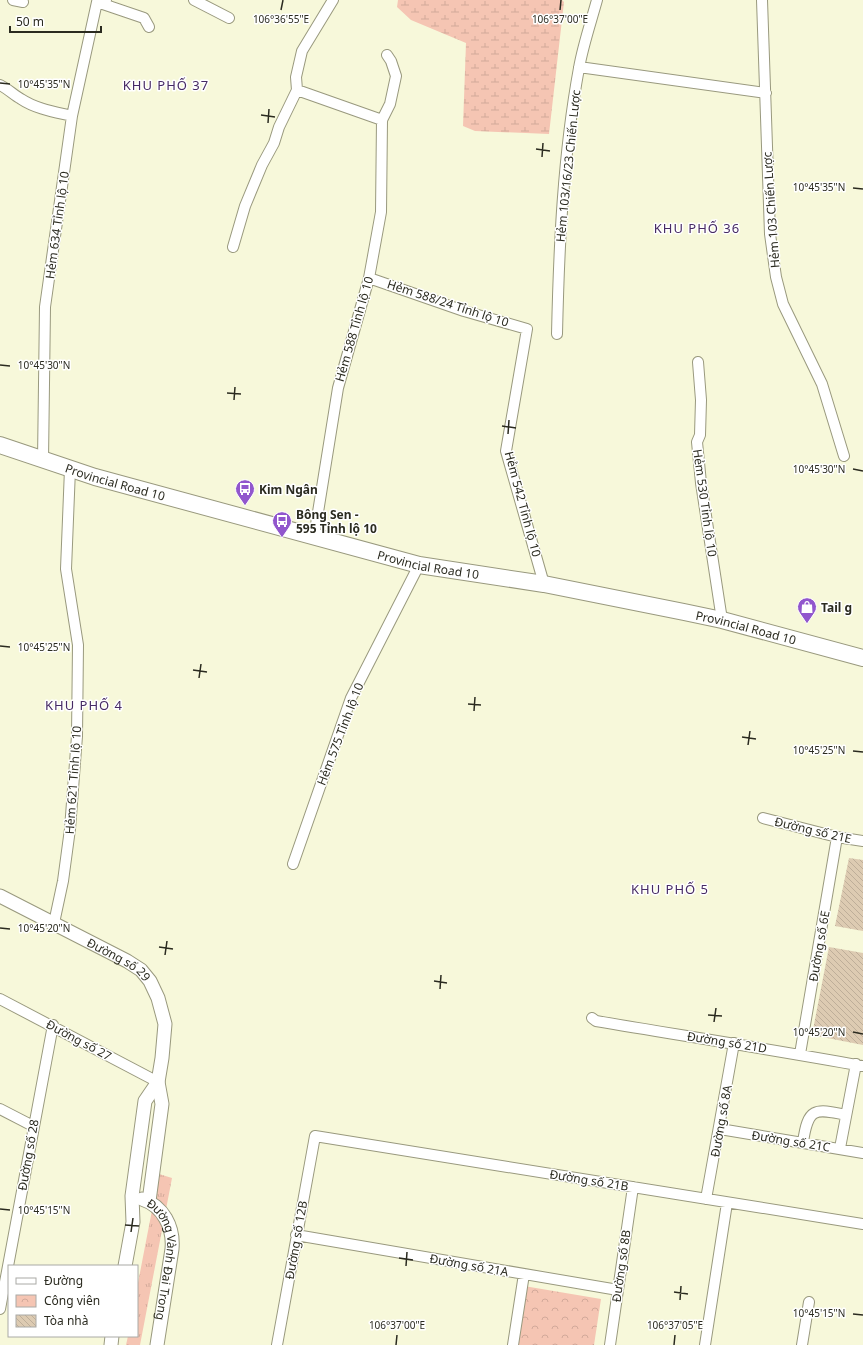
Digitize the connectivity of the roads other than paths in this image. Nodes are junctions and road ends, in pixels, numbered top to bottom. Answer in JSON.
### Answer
{"nodes":[{"id":1,"x":13,"y":0,"type":"edge"},
{"id":2,"x":194,"y":0,"type":"edge"},
{"id":3,"x":333,"y":0,"type":"edge"},
{"id":4,"x":597,"y":0,"type":"edge"},
{"id":5,"x":762,"y":0,"type":"edge"},
{"id":6,"x":98,"y":1,"type":"edge"},
{"id":7,"x":23,"y":2,"type":"dead end"},
{"id":8,"x":229,"y":18,"type":"dead end"},
{"id":9,"x":149,"y":27,"type":"dead end"},
{"id":10,"x":387,"y":55,"type":"dead end"},
{"id":11,"x":579,"y":67,"type":"junction"},
{"id":12,"x":0,"y":85,"type":"edge"},
{"id":13,"x":298,"y":90,"type":"junction"},
{"id":14,"x":766,"y":93,"type":"junction"},
{"id":15,"x":72,"y":116,"type":"junction"},
{"id":16,"x":382,"y":120,"type":"junction"},
{"id":17,"x":233,"y":247,"type":"dead end"},
{"id":18,"x":369,"y":278,"type":"junction"},
{"id":19,"x":527,"y":329,"type":"joint"},
{"id":20,"x":557,"y":334,"type":"dead end"},
{"id":21,"x":698,"y":362,"type":"dead end"},
{"id":22,"x":0,"y":445,"type":"edge"},
{"id":23,"x":844,"y":456,"type":"dead end"},
{"id":24,"x":43,"y":460,"type":"junction"},
{"id":25,"x":70,"y":469,"type":"junction"},
{"id":26,"x":314,"y":537,"type":"junction"},
{"id":27,"x":419,"y":565,"type":"junction"},
{"id":28,"x":544,"y":584,"type":"junction"},
{"id":29,"x":722,"y":620,"type":"junction"},
{"id":30,"x":863,"y":658,"type":"edge"},
{"id":31,"x":763,"y":818,"type":"dead end"},
{"id":32,"x":837,"y":837,"type":"junction"},
{"id":33,"x":863,"y":842,"type":"edge"},
{"id":34,"x":293,"y":864,"type":"dead end"},
{"id":35,"x":0,"y":896,"type":"edge"},
{"id":36,"x":54,"y":923,"type":"junction"},
{"id":37,"x":0,"y":999,"type":"edge"},
{"id":38,"x":159,"y":1002,"type":"joint"},
{"id":39,"x":592,"y":1018,"type":"dead end"},
{"id":40,"x":53,"y":1025,"type":"junction"},
{"id":41,"x":734,"y":1043,"type":"junction"},
{"id":42,"x":800,"y":1054,"type":"junction"},
{"id":43,"x":859,"y":1065,"type":"edge"},
{"id":44,"x":158,"y":1082,"type":"junction"},
{"id":45,"x":0,"y":1109,"type":"edge"},
{"id":46,"x":846,"y":1115,"type":"junction"},
{"id":47,"x":33,"y":1126,"type":"junction"},
{"id":48,"x":720,"y":1129,"type":"junction"},
{"id":49,"x":315,"y":1136,"type":"joint"},
{"id":50,"x":803,"y":1142,"type":"junction"},
{"id":51,"x":840,"y":1148,"type":"junction"},
{"id":52,"x":863,"y":1153,"type":"edge"},
{"id":53,"x":633,"y":1187,"type":"junction"},
{"id":54,"x":132,"y":1196,"type":"junction"},
{"id":55,"x":706,"y":1199,"type":"junction"},
{"id":56,"x":149,"y":1201,"type":"junction"},
{"id":57,"x":728,"y":1202,"type":"junction"},
{"id":58,"x":863,"y":1224,"type":"edge"},
{"id":59,"x":296,"y":1235,"type":"junction"},
{"id":60,"x":125,"y":1265,"type":"edge"},
{"id":61,"x":524,"y":1274,"type":"junction"},
{"id":62,"x":618,"y":1290,"type":"junction"},
{"id":63,"x":809,"y":1302,"type":"dead end"},
{"id":64,"x":0,"y":1309,"type":"edge"},
{"id":65,"x":157,"y":1345,"type":"edge"},
{"id":66,"x":277,"y":1345,"type":"edge"},
{"id":67,"x":514,"y":1345,"type":"edge"},
{"id":68,"x":610,"y":1345,"type":"edge"},
{"id":69,"x":705,"y":1345,"type":"edge"},
{"id":70,"x":802,"y":1345,"type":"edge"}],
"edges":[{"from":1,"to":7,"type":"street"},
{"from":2,"to":8,"type":"street"},
{"from":3,"to":13,"type":"street"},
{"from":4,"to":11,"type":"street","name":"Hẻm 103/16/23 Chiến Lược"},
{"from":5,"to":14,"type":"street","name":"Hẻm 103 Chiến Lược"},
{"from":6,"to":9,"type":"street"},
{"from":6,"to":15,"type":"street","name":"Hẻm 634 Tỉnh lộ 10"},
{"from":10,"to":16,"type":"street"},
{"from":11,"to":14,"type":"street"},
{"from":11,"to":20,"type":"street","name":"Hẻm 103/16/23 Chiến Lược"},
{"from":12,"to":15,"type":"street"},
{"from":13,"to":16,"type":"street"},
{"from":13,"to":17,"type":"street"},
{"from":14,"to":23,"type":"street","name":"Hẻm 103 Chiến Lược"},
{"from":15,"to":24,"type":"street","name":"Hẻm 634 Tỉnh lộ 10"},
{"from":16,"to":18,"type":"street","name":"Hẻm 588 Tỉnh lộ 10"},
{"from":18,"to":19,"type":"street","name":"Hẻm 588/24 Tỉnh lộ 10"},
{"from":18,"to":26,"type":"street","name":"Hẻm 588 Tỉnh lộ 10"},
{"from":19,"to":28,"type":"street","name":"Hẻm 542 Tỉnh lộ 10"},
{"from":21,"to":29,"type":"street","name":"Hẻm 530 Tỉnh lộ 10"},
{"from":22,"to":24,"type":"main road","name":"Provincial Road 10"},
{"from":24,"to":25,"type":"main road","name":"Provincial Road 10"},
{"from":25,"to":26,"type":"main road","name":"Provincial Road 10"},
{"from":25,"to":36,"type":"street","name":"Hẻm 621 Tỉnh lộ 10"},
{"from":26,"to":27,"type":"main road","name":"Provincial Road 10"},
{"from":27,"to":28,"type":"main road","name":"Provincial Road 10"},
{"from":27,"to":34,"type":"street","name":"Hẻm 575 Tỉnh lộ 10"},
{"from":28,"to":29,"type":"main road","name":"Provincial Road 10"},
{"from":29,"to":30,"type":"main road","name":"Provincial Road 10"},
{"from":31,"to":32,"type":"street","name":"Đường số 21E"},
{"from":32,"to":33,"type":"street","name":"Đường số 21E"},
{"from":32,"to":42,"type":"street","name":"Đường số 6E"},
{"from":35,"to":36,"type":"street","name":"Đường số 29"},
{"from":36,"to":38,"type":"street","name":"Đường số 29"},
{"from":37,"to":40,"type":"street","name":"Đường số 27"},
{"from":38,"to":44,"type":"street","name":"Đường Vành Đai Trong"},
{"from":39,"to":41,"type":"street","name":"Đường số 21D"},
{"from":40,"to":44,"type":"street","name":"Đường số 27"},
{"from":40,"to":47,"type":"street","name":"Đường số 28"},
{"from":41,"to":42,"type":"street","name":"Đường số 21D"},
{"from":41,"to":48,"type":"street","name":"Đường số 8A"},
{"from":42,"to":43,"type":"street","name":"Đường số 21D"},
{"from":43,"to":46,"type":"street"},
{"from":44,"to":54,"type":"street","name":"Đường Vành Đai Trong"},
{"from":44,"to":56,"type":"street","name":"Đường Vành Đai Trong"},
{"from":45,"to":47,"type":"street"},
{"from":46,"to":50,"type":"street"},
{"from":46,"to":51,"type":"street"},
{"from":47,"to":64,"type":"street","name":"Đường số 28"},
{"from":48,"to":50,"type":"street","name":"Đường số 21C"},
{"from":48,"to":55,"type":"street","name":"Đường số 8A"},
{"from":49,"to":53,"type":"street","name":"Đường số 21B"},
{"from":49,"to":59,"type":"street","name":"Đường số 12B"},
{"from":50,"to":51,"type":"street","name":"Đường số 21C"},
{"from":51,"to":52,"type":"street","name":"Đường số 21C"},
{"from":53,"to":55,"type":"street","name":"Đường số 21B"},
{"from":53,"to":62,"type":"street","name":"Đường số 8B"},
{"from":54,"to":56,"type":"street"},
{"from":54,"to":60,"type":"street","name":"Đường Vành Đai Trong"},
{"from":55,"to":57,"type":"street","name":"Đường số 21B"},
{"from":56,"to":65,"type":"street","name":"Đường Vành Đai Trong"},
{"from":57,"to":58,"type":"street","name":"Đường số 21B"},
{"from":57,"to":69,"type":"street"},
{"from":59,"to":61,"type":"street","name":"Đường số 21A"},
{"from":59,"to":66,"type":"street","name":"Đường số 12B"},
{"from":61,"to":62,"type":"street","name":"Đường số 21A"},
{"from":61,"to":67,"type":"street"},
{"from":62,"to":68,"type":"street","name":"Đường số 8B"},
{"from":63,"to":70,"type":"street"}]}
